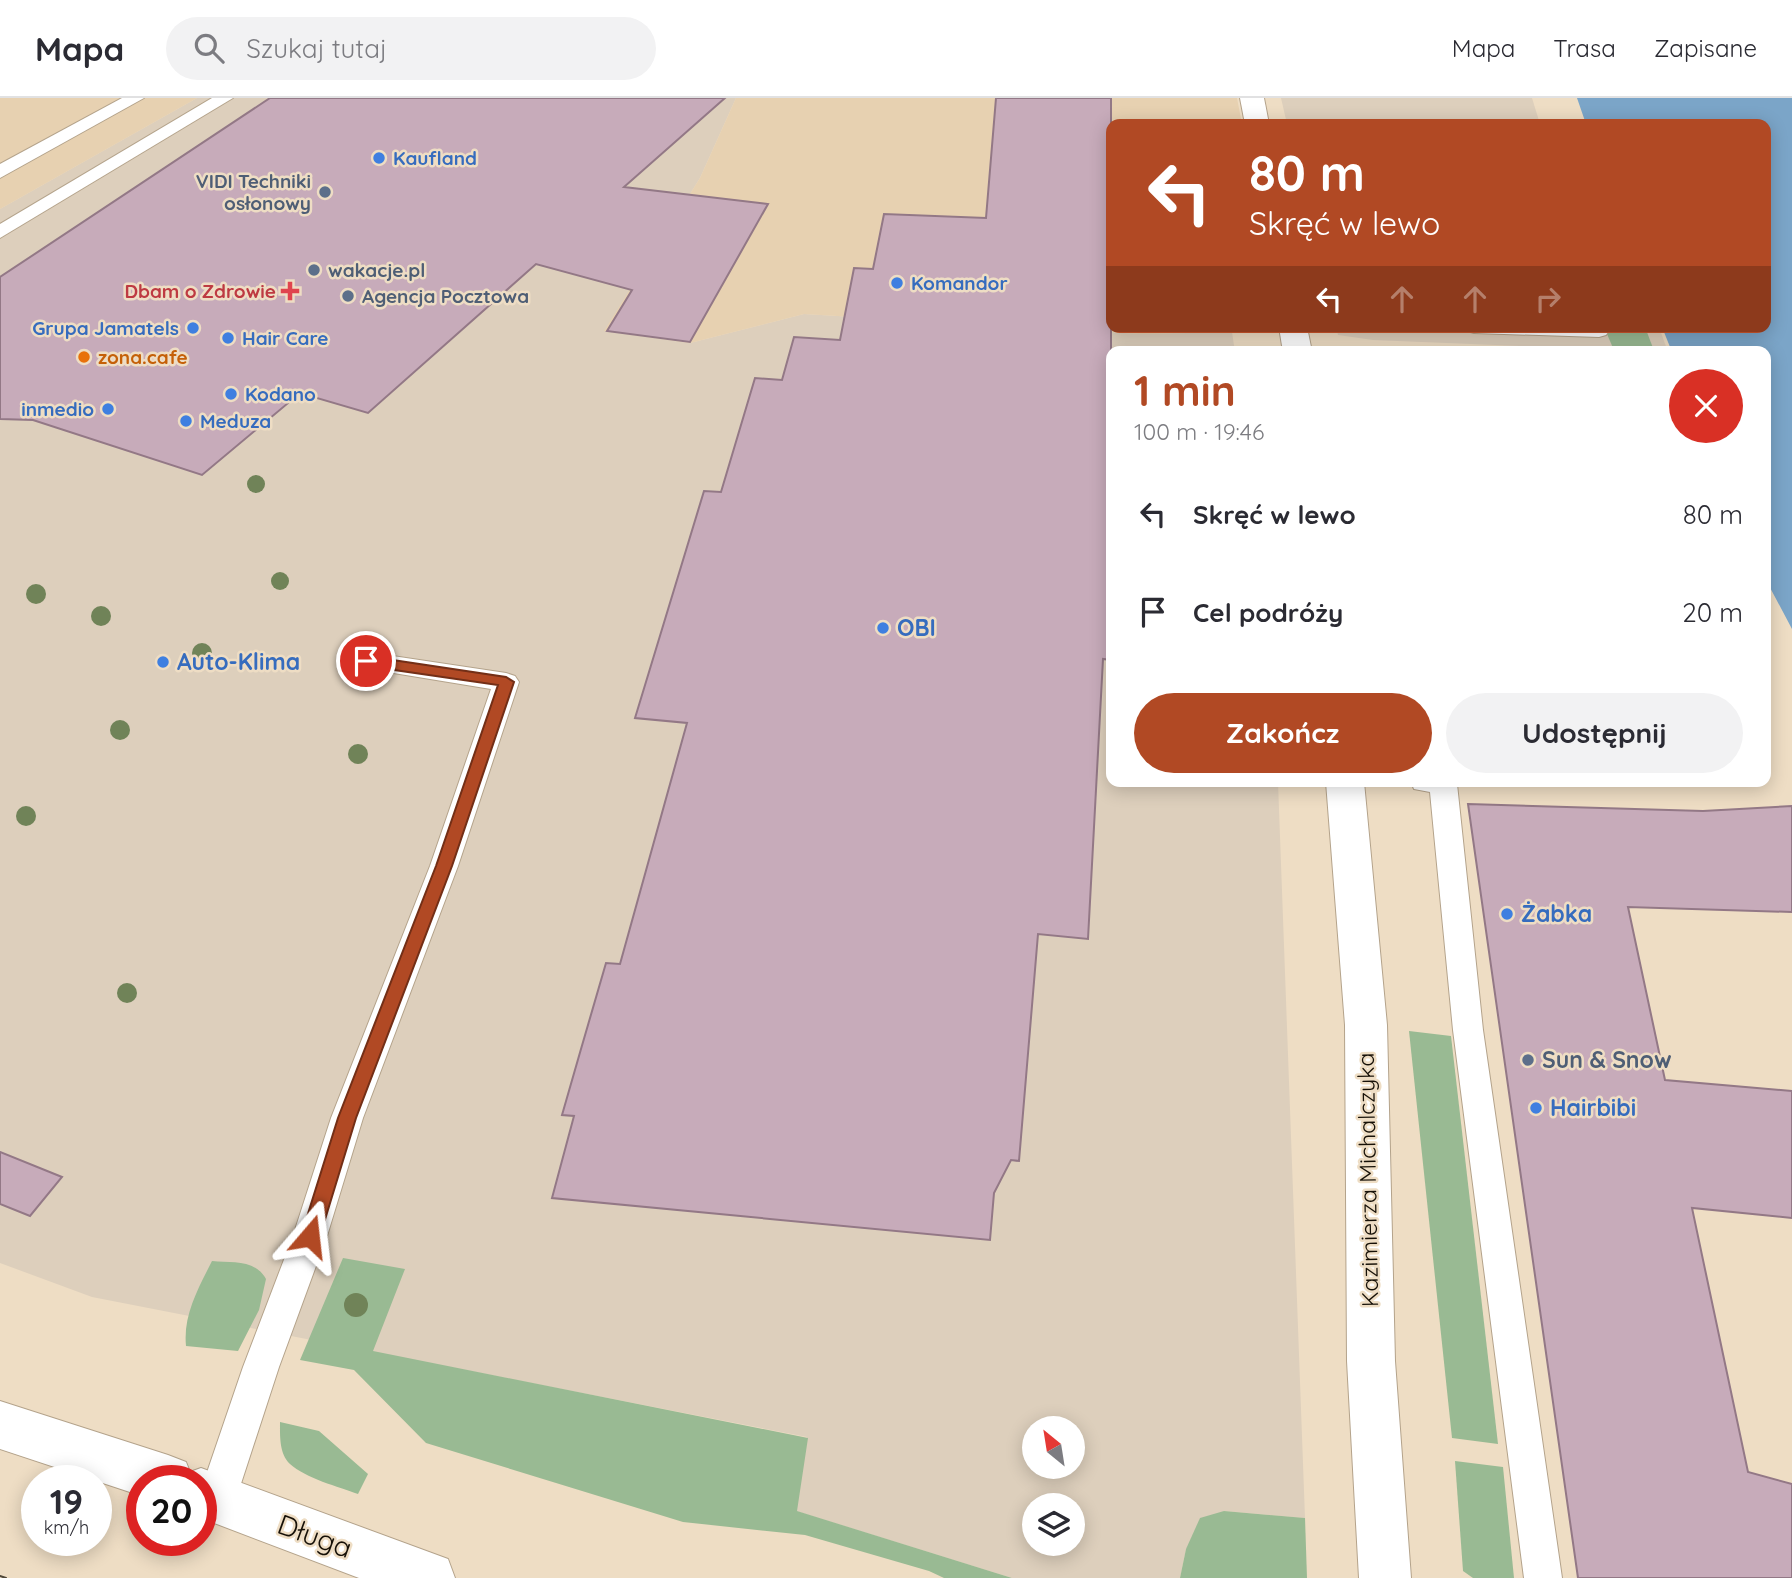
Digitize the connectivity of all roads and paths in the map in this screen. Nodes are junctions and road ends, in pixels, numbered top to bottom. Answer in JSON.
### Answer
{"nodes":[{"id":1,"x":135,"y":98,"type":"edge"},
{"id":2,"x":224,"y":98,"type":"edge"},
{"id":3,"x":1252,"y":98,"type":"edge"},
{"id":4,"x":1256,"y":119,"type":"edge"},
{"id":5,"x":0,"y":172,"type":"edge"},
{"id":6,"x":0,"y":232,"type":"edge"},
{"id":7,"x":366,"y":661,"type":"dead end"},
{"id":8,"x":1345,"y":787,"type":"edge"},
{"id":9,"x":1443,"y":787,"type":"edge"},
{"id":10,"x":10,"y":1436,"type":"edge"},
{"id":11,"x":126,"y":1468,"type":"edge"},
{"id":12,"x":217,"y":1476,"type":"edge"},
{"id":13,"x":217,"y":1499,"type":"edge"},
{"id":14,"x":429,"y":1578,"type":"edge"},
{"id":15,"x":1385,"y":1578,"type":"edge"},
{"id":16,"x":1543,"y":1578,"type":"edge"}],
"edges":[{"from":1,"to":5,"type":"lane"},
{"from":2,"to":6,"type":"lane"},
{"from":3,"to":4,"type":"street"},
{"from":7,"to":12,"type":"lane"},
{"from":8,"to":15,"type":"street","name":"Kazimierza Michalczyka"},
{"from":9,"to":16,"type":"lane"},
{"from":10,"to":11,"type":"street"},
{"from":13,"to":14,"type":"street","name":"Długa"}]}
